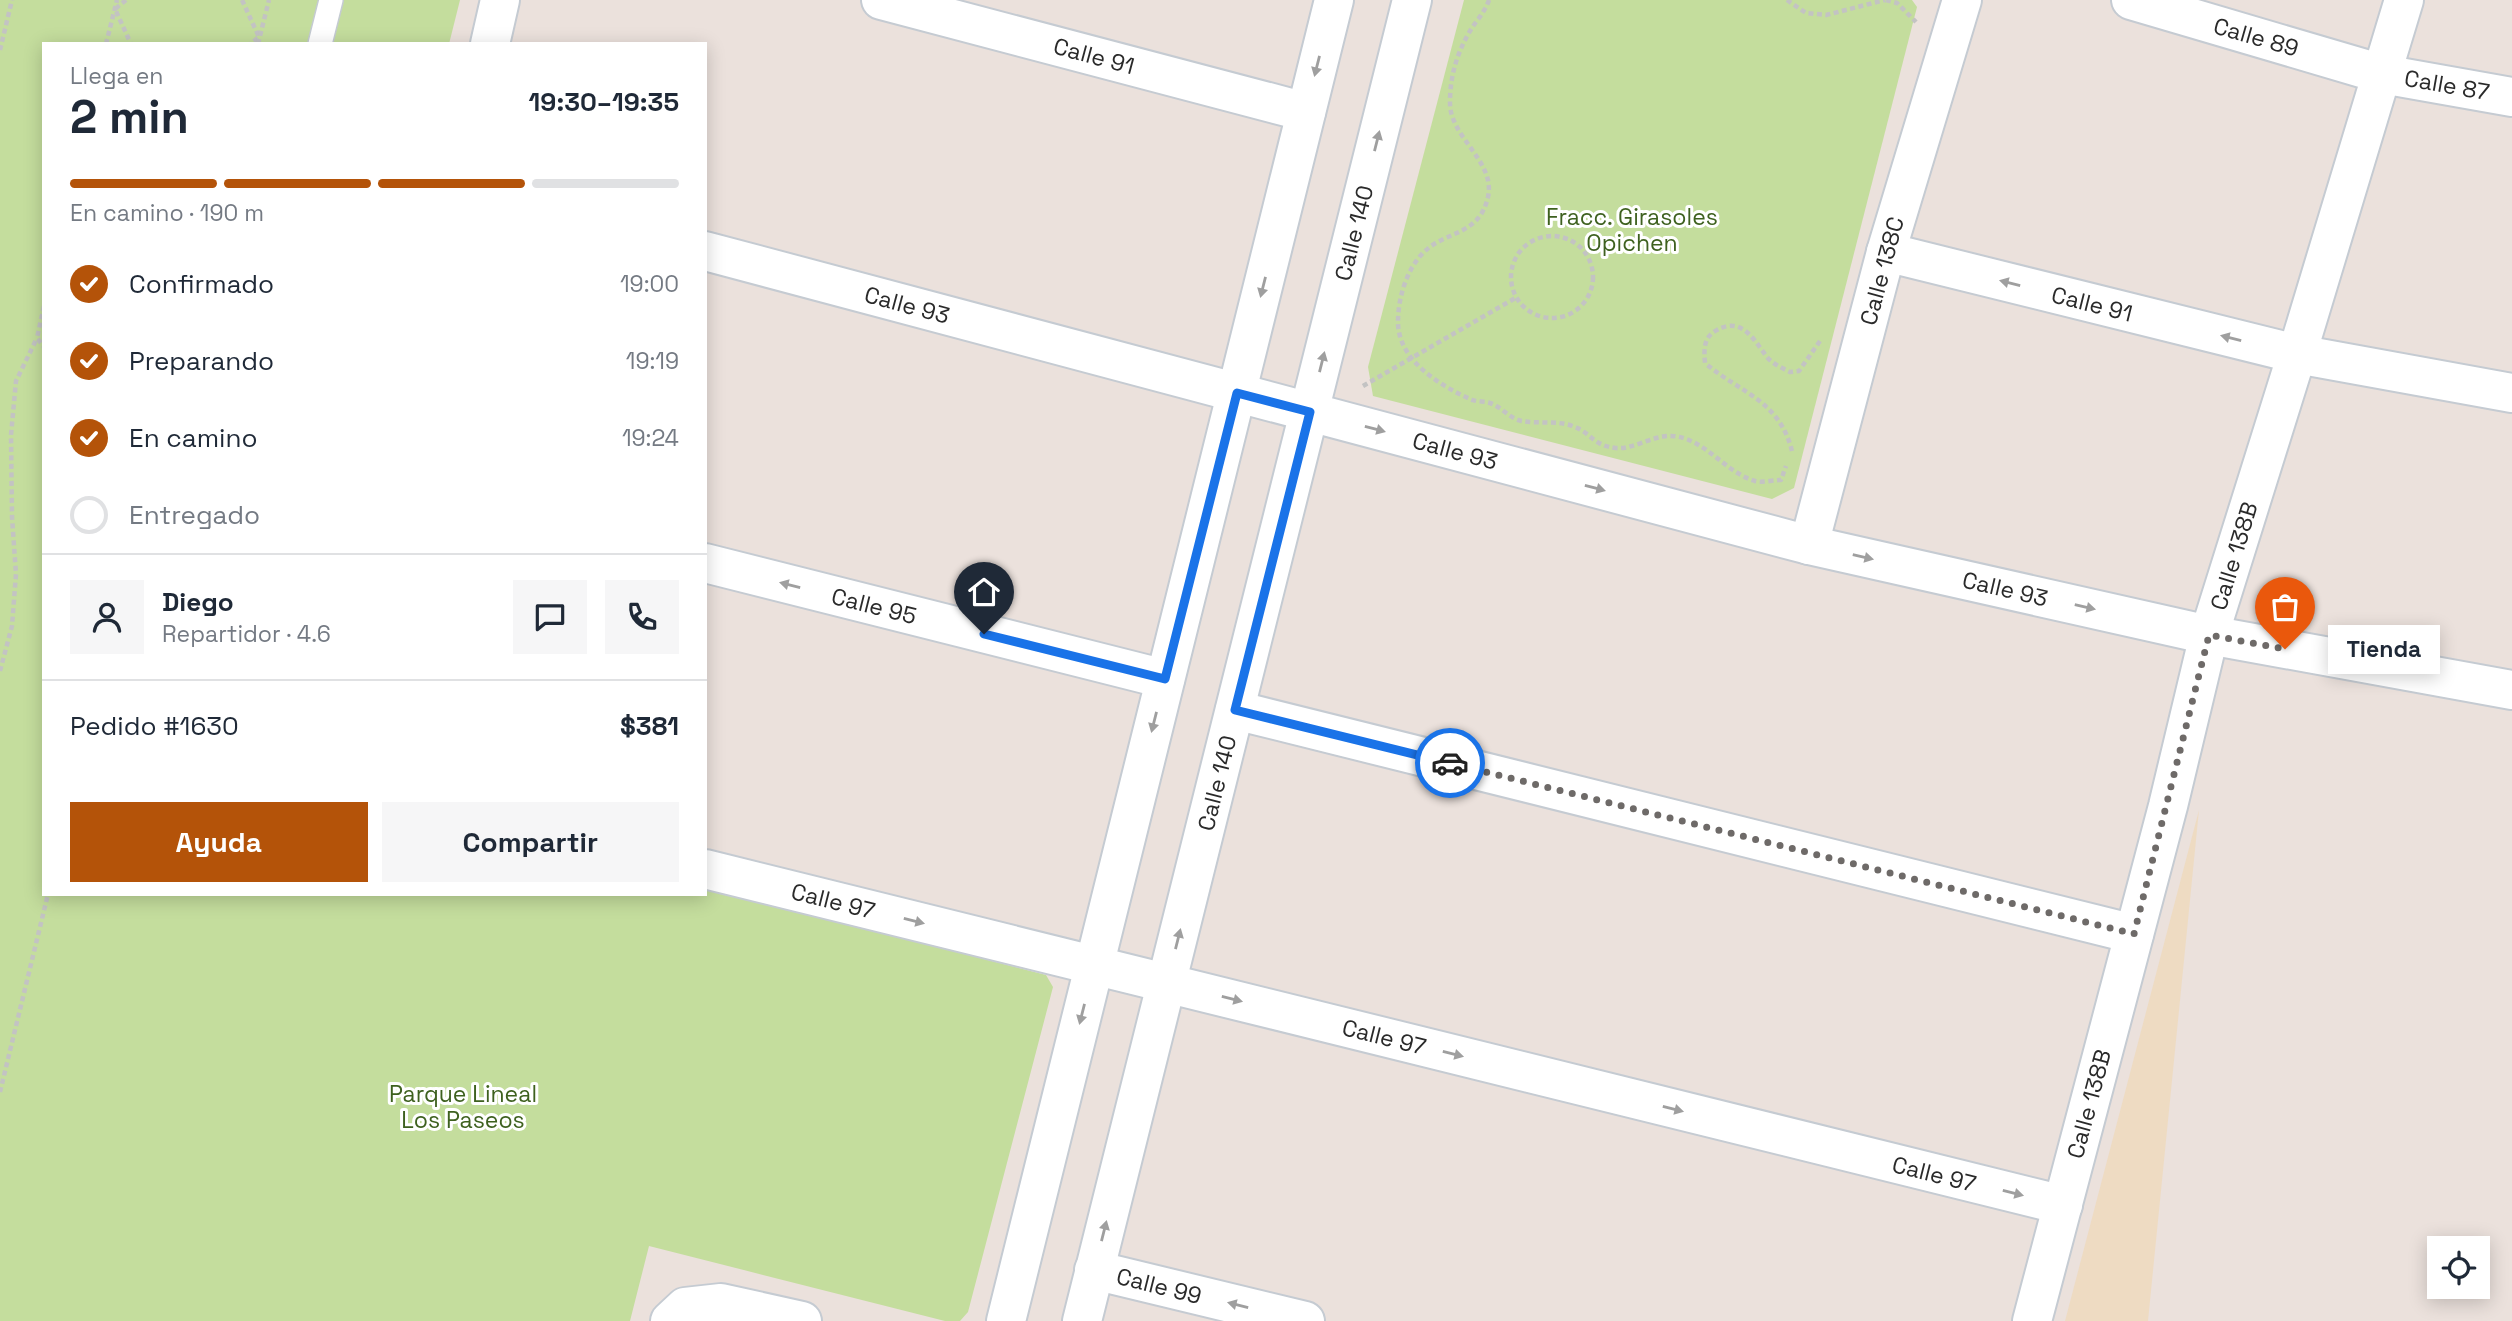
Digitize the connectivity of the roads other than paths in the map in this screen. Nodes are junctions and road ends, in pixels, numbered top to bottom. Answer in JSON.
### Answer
{"nodes":[{"id":1,"x":331,"y":0,"type":"edge"},
{"id":2,"x":500,"y":0,"type":"edge"},
{"id":3,"x":881,"y":0,"type":"edge"},
{"id":4,"x":1334,"y":0,"type":"edge"},
{"id":5,"x":1412,"y":0,"type":"edge"},
{"id":6,"x":1962,"y":0,"type":"edge"},
{"id":7,"x":2131,"y":0,"type":"edge"},
{"id":8,"x":2404,"y":0,"type":"edge"},
{"id":9,"x":320,"y":42,"type":"edge"},
{"id":10,"x":490,"y":42,"type":"edge"},
{"id":11,"x":2382,"y":74,"type":"junction"},
{"id":12,"x":2512,"y":97,"type":"edge"},
{"id":13,"x":1306,"y":112,"type":"junction"},
{"id":14,"x":707,"y":252,"type":"edge"},
{"id":15,"x":1886,"y":252,"type":"junction"},
{"id":16,"x":2297,"y":355,"type":"junction"},
{"id":17,"x":1237,"y":393,"type":"junction"},
{"id":18,"x":2512,"y":393,"type":"edge"},
{"id":19,"x":1310,"y":412,"type":"junction"},
{"id":20,"x":1810,"y":545,"type":"junction"},
{"id":21,"x":707,"y":564,"type":"edge"},
{"id":22,"x":2209,"y":635,"type":"junction"},
{"id":23,"x":1165,"y":679,"type":"junction"},
{"id":24,"x":2512,"y":691,"type":"edge"},
{"id":25,"x":1235,"y":710,"type":"junction"},
{"id":26,"x":707,"y":870,"type":"edge"},
{"id":27,"x":2134,"y":934,"type":"junction"},
{"id":28,"x":1094,"y":967,"type":"junction"},
{"id":29,"x":1167,"y":983,"type":"junction"},
{"id":30,"x":2063,"y":1205,"type":"junction"},
{"id":31,"x":1094,"y":1270,"type":"junction"},
{"id":32,"x":677,"y":1314,"type":"edge"},
{"id":33,"x":802,"y":1321,"type":"edge"},
{"id":34,"x":1006,"y":1321,"type":"edge"},
{"id":35,"x":1082,"y":1321,"type":"edge"},
{"id":36,"x":1305,"y":1321,"type":"edge"},
{"id":37,"x":2032,"y":1321,"type":"edge"}],
"edges":[{"from":1,"to":9,"type":"lane"},
{"from":2,"to":10,"type":"street"},
{"from":3,"to":13,"type":"street","name":"Calle 91"},
{"from":4,"to":13,"type":"street","one_way":true},
{"from":19,"to":5,"type":"street","name":"Calle 140","one_way":true},
{"from":6,"to":15,"type":"street","name":"Calle 138C"},
{"from":7,"to":11,"type":"street","name":"Calle 89"},
{"from":8,"to":11,"type":"street","name":"Calle 138B"},
{"from":11,"to":12,"type":"street","name":"Calle 87"},
{"from":11,"to":16,"type":"street","name":"Calle 138B"},
{"from":13,"to":17,"type":"street","one_way":true},
{"from":14,"to":17,"type":"street","name":"Calle 93"},
{"from":16,"to":15,"type":"street","name":"Calle 91","one_way":true},
{"from":15,"to":20,"type":"street","name":"Calle 138C"},
{"from":16,"to":18,"type":"street"},
{"from":16,"to":22,"type":"street","name":"Calle 138B"},
{"from":17,"to":19,"type":"street","name":"Calle 93"},
{"from":17,"to":23,"type":"street"},
{"from":19,"to":20,"type":"street","name":"Calle 93","one_way":true},
{"from":19,"to":25,"type":"street","name":"Calle 140"},
{"from":20,"to":22,"type":"street","name":"Calle 93","one_way":true},
{"from":23,"to":21,"type":"street","name":"Calle 95","one_way":true},
{"from":22,"to":24,"type":"street"},
{"from":22,"to":27,"type":"street","name":"Calle 138B"},
{"from":23,"to":28,"type":"street","one_way":true},
{"from":25,"to":27,"type":"street"},
{"from":29,"to":25,"type":"street","name":"Calle 140","one_way":true},
{"from":26,"to":28,"type":"street","name":"Calle 97","one_way":true},
{"from":27,"to":30,"type":"street","name":"Calle 138B"},
{"from":28,"to":29,"type":"street","name":"Calle 97"},
{"from":28,"to":34,"type":"street","one_way":true},
{"from":29,"to":30,"type":"street","name":"Calle 97","one_way":true},
{"from":31,"to":29,"type":"street","name":"Calle 140","one_way":true},
{"from":30,"to":37,"type":"street","name":"Calle 138B"},
{"from":31,"to":35,"type":"street","name":"Calle 140"},
{"from":36,"to":31,"type":"street","name":"Calle 99","one_way":true},
{"from":32,"to":33,"type":"street"}]}
